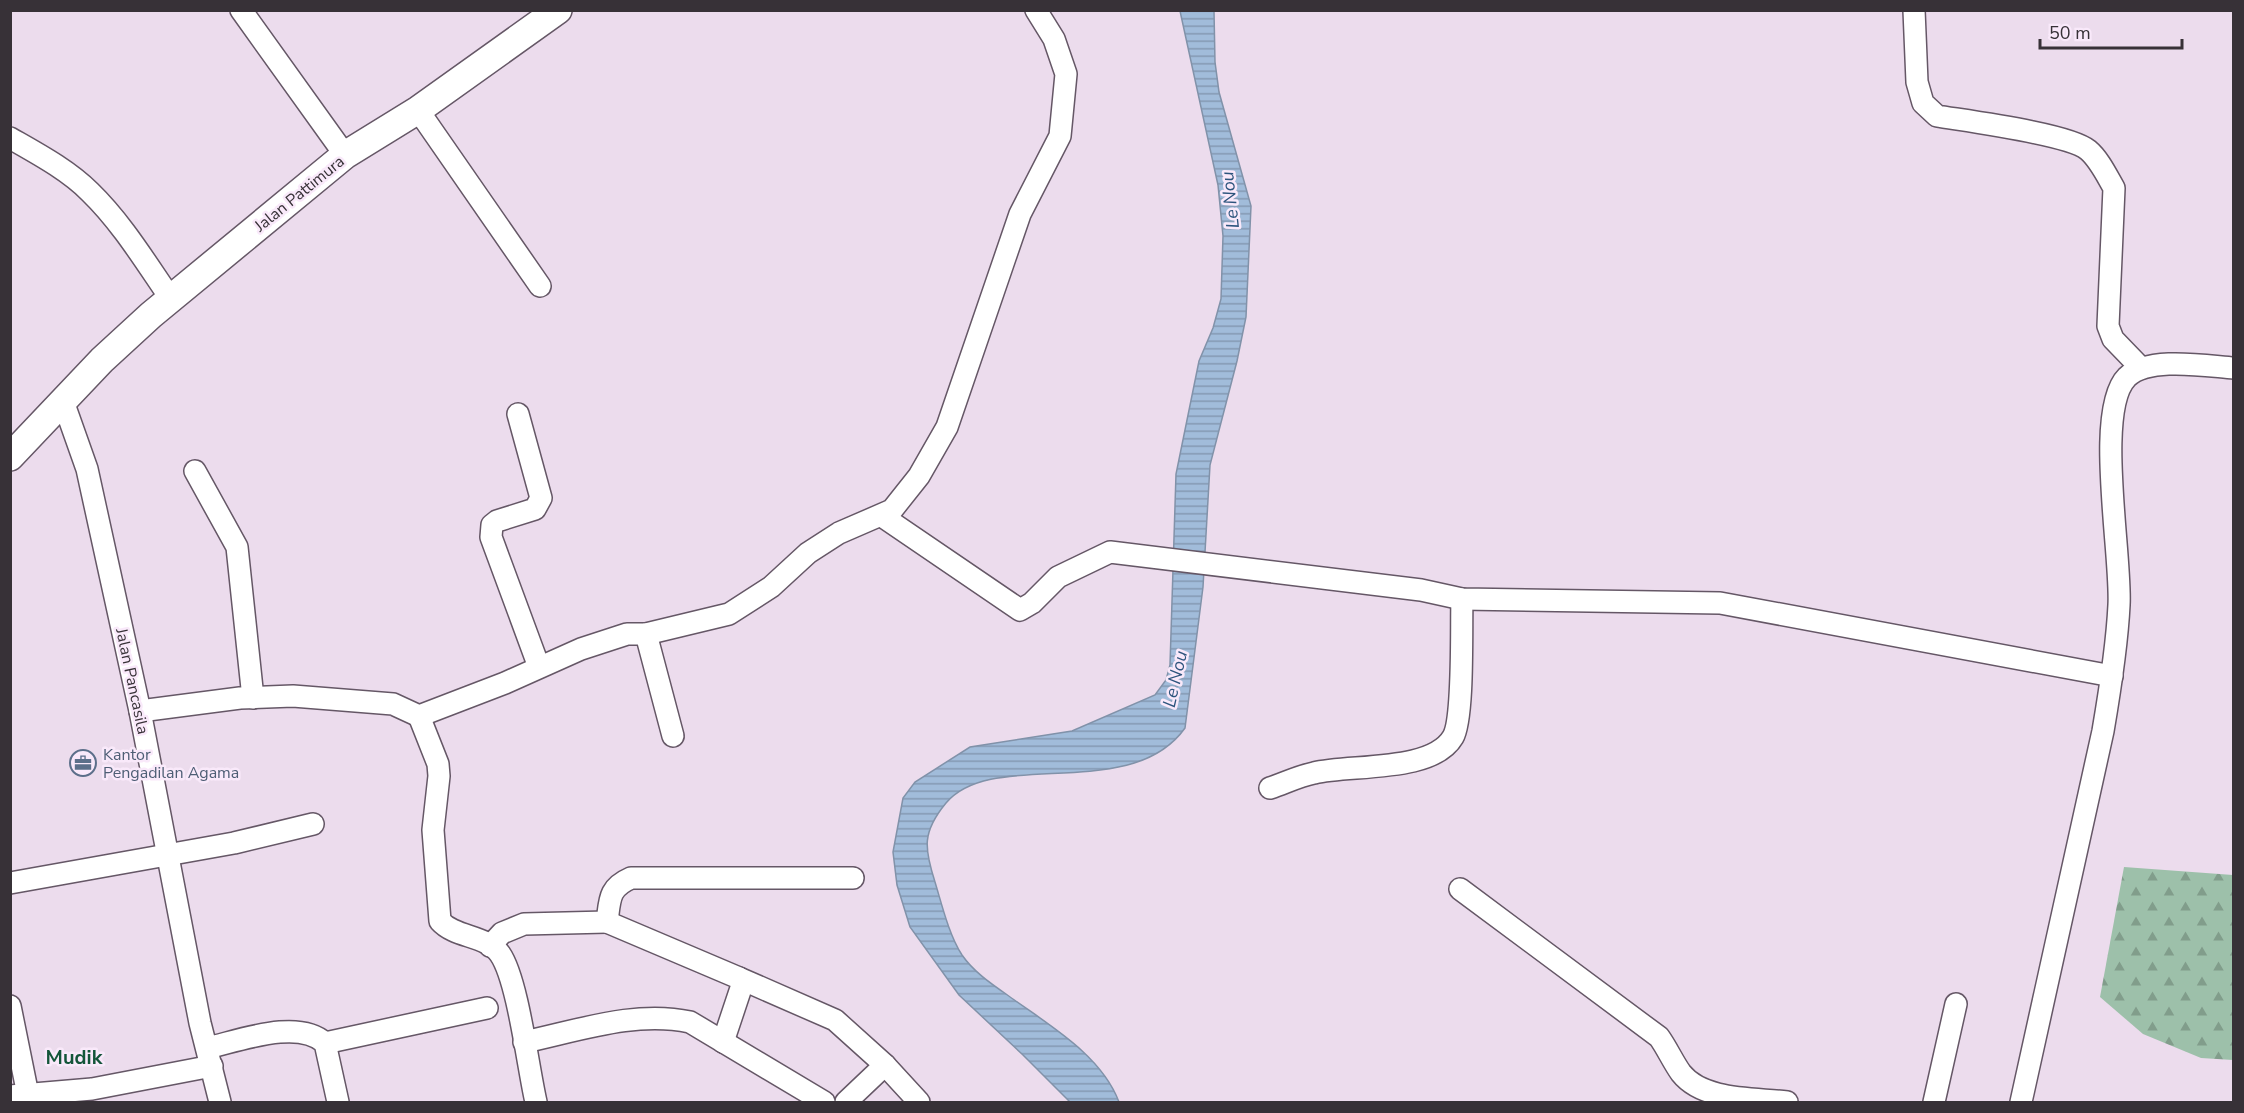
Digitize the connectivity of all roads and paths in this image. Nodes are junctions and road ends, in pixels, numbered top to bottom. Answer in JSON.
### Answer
{"nodes":[{"id":1,"x":241,"y":10,"type":"edge"},
{"id":2,"x":558,"y":10,"type":"edge"},
{"id":3,"x":1036,"y":10,"type":"edge"},
{"id":4,"x":1914,"y":10,"type":"edge"},
{"id":5,"x":418,"y":110,"type":"junction"},
{"id":6,"x":10,"y":138,"type":"edge"},
{"id":7,"x":345,"y":155,"type":"junction"},
{"id":8,"x":540,"y":286,"type":"dead end"},
{"id":9,"x":171,"y":299,"type":"junction"},
{"id":10,"x":2141,"y":368,"type":"junction"},
{"id":11,"x":2234,"y":368,"type":"edge"},
{"id":12,"x":64,"y":404,"type":"junction"},
{"id":13,"x":518,"y":414,"type":"dead end"},
{"id":14,"x":10,"y":457,"type":"edge"},
{"id":15,"x":195,"y":471,"type":"dead end"},
{"id":16,"x":882,"y":516,"type":"junction"},
{"id":17,"x":1462,"y":599,"type":"junction"},
{"id":18,"x":646,"y":634,"type":"junction"},
{"id":19,"x":539,"y":667,"type":"junction"},
{"id":20,"x":2112,"y":676,"type":"junction"},
{"id":21,"x":253,"y":698,"type":"junction"},
{"id":22,"x":140,"y":711,"type":"junction"},
{"id":23,"x":419,"y":716,"type":"junction"},
{"id":24,"x":673,"y":736,"type":"dead end"},
{"id":25,"x":1270,"y":788,"type":"dead end"},
{"id":26,"x":313,"y":824,"type":"dead end"},
{"id":27,"x":168,"y":856,"type":"junction"},
{"id":28,"x":853,"y":878,"type":"dead end"},
{"id":29,"x":10,"y":883,"type":"edge"},
{"id":30,"x":1460,"y":889,"type":"dead end"},
{"id":31,"x":606,"y":922,"type":"junction"},
{"id":32,"x":490,"y":946,"type":"junction"},
{"id":33,"x":739,"y":978,"type":"junction"},
{"id":34,"x":1956,"y":1004,"type":"dead end"},
{"id":35,"x":10,"y":1006,"type":"edge"},
{"id":36,"x":487,"y":1008,"type":"dead end"},
{"id":37,"x":524,"y":1042,"type":"junction"},
{"id":38,"x":723,"y":1042,"type":"junction"},
{"id":39,"x":325,"y":1043,"type":"junction"},
{"id":40,"x":209,"y":1057,"type":"junction"},
{"id":41,"x":885,"y":1065,"type":"junction"},
{"id":42,"x":19,"y":1096,"type":"edge"},
{"id":43,"x":93,"y":1096,"type":"edge"},
{"id":44,"x":220,"y":1102,"type":"edge"},
{"id":45,"x":338,"y":1102,"type":"edge"},
{"id":46,"x":536,"y":1102,"type":"edge"},
{"id":47,"x":824,"y":1102,"type":"edge"},
{"id":48,"x":846,"y":1102,"type":"edge"},
{"id":49,"x":919,"y":1102,"type":"edge"},
{"id":50,"x":1787,"y":1102,"type":"edge"},
{"id":51,"x":1934,"y":1102,"type":"edge"},
{"id":52,"x":2021,"y":1102,"type":"edge"}],
"edges":[{"from":1,"to":7,"type":"street"},
{"from":2,"to":5,"type":"main road","name":"Jalan Pattimura"},
{"from":3,"to":16,"type":"street"},
{"from":4,"to":10,"type":"street"},
{"from":5,"to":7,"type":"main road","name":"Jalan Pattimura"},
{"from":5,"to":8,"type":"street"},
{"from":6,"to":9,"type":"street"},
{"from":7,"to":9,"type":"main road","name":"Jalan Pattimura"},
{"from":9,"to":12,"type":"main road","name":"Jalan Pattimura"},
{"from":10,"to":11,"type":"street"},
{"from":10,"to":20,"type":"street"},
{"from":12,"to":14,"type":"main road","name":"Jalan Pattimura"},
{"from":12,"to":22,"type":"street","name":"Jalan Pancasila"},
{"from":13,"to":19,"type":"street"},
{"from":15,"to":21,"type":"street"},
{"from":16,"to":17,"type":"street"},
{"from":16,"to":18,"type":"street"},
{"from":17,"to":20,"type":"street"},
{"from":17,"to":25,"type":"street"},
{"from":18,"to":19,"type":"street"},
{"from":18,"to":24,"type":"street"},
{"from":19,"to":23,"type":"street"},
{"from":20,"to":52,"type":"street"},
{"from":21,"to":22,"type":"street"},
{"from":21,"to":23,"type":"street"},
{"from":22,"to":27,"type":"street","name":"Jalan Pancasila"},
{"from":23,"to":32,"type":"street"},
{"from":26,"to":27,"type":"street"},
{"from":27,"to":29,"type":"street"},
{"from":27,"to":40,"type":"street","name":"Jalan Pancasila"},
{"from":28,"to":31,"type":"street"},
{"from":30,"to":50,"type":"street"},
{"from":31,"to":32,"type":"street"},
{"from":31,"to":33,"type":"street"},
{"from":32,"to":37,"type":"street"},
{"from":33,"to":38,"type":"street"},
{"from":33,"to":41,"type":"street"},
{"from":34,"to":51,"type":"street"},
{"from":35,"to":42,"type":"street"},
{"from":36,"to":39,"type":"street"},
{"from":37,"to":38,"type":"street"},
{"from":37,"to":46,"type":"street"},
{"from":38,"to":47,"type":"street"},
{"from":39,"to":40,"type":"street"},
{"from":39,"to":45,"type":"street"},
{"from":40,"to":43,"type":"street"},
{"from":40,"to":44,"type":"street","name":"Jalan Pancasila"},
{"from":41,"to":48,"type":"street"},
{"from":41,"to":49,"type":"street"},
{"from":42,"to":43,"type":"street"}]}
